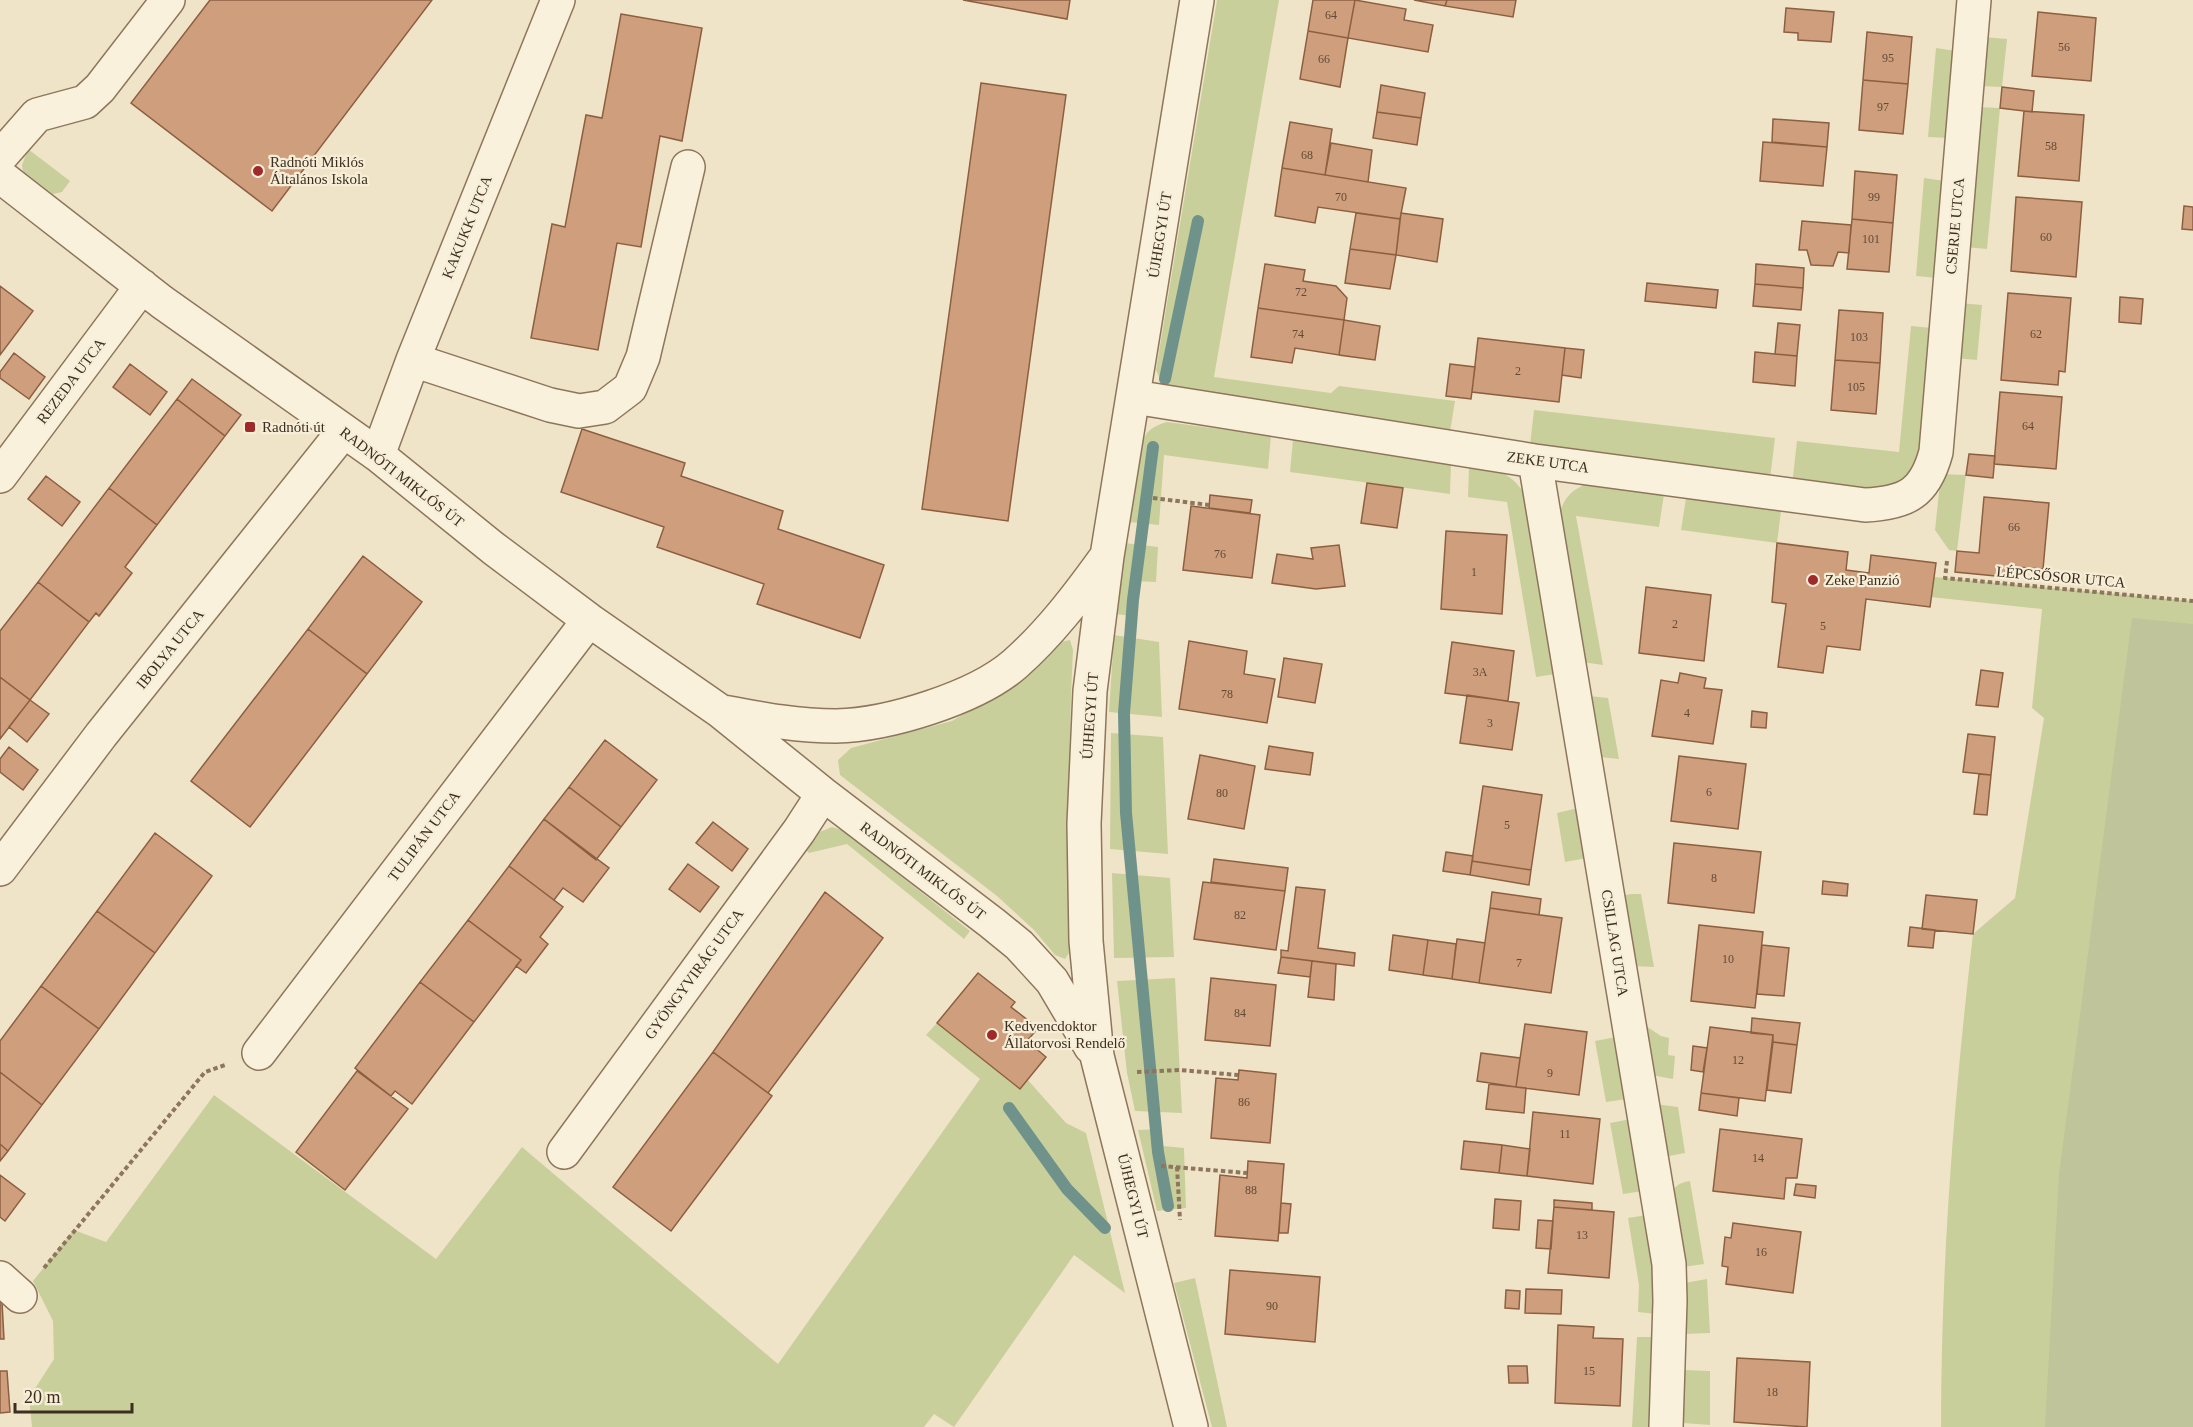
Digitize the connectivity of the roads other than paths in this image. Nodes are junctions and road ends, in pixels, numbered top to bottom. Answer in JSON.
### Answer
{"nodes":[{"id":1,"x":168,"y":0,"type":"edge"},
{"id":2,"x":558,"y":0,"type":"edge"},
{"id":3,"x":1197,"y":0,"type":"edge"},
{"id":4,"x":1974,"y":0,"type":"edge"},
{"id":5,"x":0,"y":158,"type":"edge"},
{"id":6,"x":688,"y":167,"type":"dead end"},
{"id":7,"x":0,"y":176,"type":"edge"},
{"id":8,"x":142,"y":286,"type":"junction"},
{"id":9,"x":413,"y":360,"type":"junction"},
{"id":10,"x":1134,"y":397,"type":"junction"},
{"id":11,"x":344,"y":432,"type":"junction"},
{"id":12,"x":1936,"y":452,"type":"joint"},
{"id":13,"x":378,"y":455,"type":"junction"},
{"id":14,"x":1535,"y":461,"type":"junction"},
{"id":15,"x":0,"y":476,"type":"edge"},
{"id":16,"x":1107,"y":556,"type":"junction"},
{"id":17,"x":589,"y":620,"type":"junction"},
{"id":18,"x":720,"y":711,"type":"junction"},
{"id":19,"x":823,"y":794,"type":"junction"},
{"id":20,"x":0,"y":869,"type":"edge"},
{"id":21,"x":259,"y":1053,"type":"dead end"},
{"id":22,"x":1097,"y":1056,"type":"junction"},
{"id":23,"x":564,"y":1152,"type":"dead end"},
{"id":24,"x":1191,"y":1427,"type":"edge"},
{"id":25,"x":1666,"y":1427,"type":"edge"}],
"edges":[{"from":1,"to":5,"type":"street"},
{"from":2,"to":9,"type":"street","name":"KAKUKK UTCA"},
{"from":3,"to":10,"type":"street","name":"ÚJHEGYI ÚT"},
{"from":4,"to":12,"type":"street","name":"CSERJE UTCA"},
{"from":6,"to":9,"type":"street"},
{"from":7,"to":8,"type":"street","name":"RADNÓTI MIKLÓS ÚT"},
{"from":8,"to":11,"type":"street","name":"RADNÓTI MIKLÓS ÚT"},
{"from":8,"to":15,"type":"street","name":"REZEDA UTCA"},
{"from":9,"to":13,"type":"street","name":"KAKUKK UTCA"},
{"from":10,"to":14,"type":"street","name":"ZEKE UTCA"},
{"from":10,"to":16,"type":"street","name":"ÚJHEGYI ÚT"},
{"from":11,"to":13,"type":"street","name":"RADNÓTI MIKLÓS ÚT"},
{"from":11,"to":20,"type":"street","name":"IBOLYA UTCA"},
{"from":12,"to":14,"type":"street","name":"ZEKE UTCA"},
{"from":13,"to":17,"type":"street","name":"RADNÓTI MIKLÓS ÚT"},
{"from":14,"to":25,"type":"street","name":"CSILLAG UTCA"},
{"from":16,"to":18,"type":"street","name":"RADNÓTI MIKLÓS ÚT"},
{"from":16,"to":22,"type":"street","name":"ÚJHEGYI ÚT"},
{"from":17,"to":18,"type":"street","name":"RADNÓTI MIKLÓS ÚT"},
{"from":17,"to":21,"type":"street","name":"TULIPÁN UTCA"},
{"from":18,"to":19,"type":"street","name":"RADNÓTI MIKLÓS ÚT"},
{"from":19,"to":22,"type":"street","name":"RADNÓTI MIKLÓS ÚT"},
{"from":19,"to":23,"type":"street","name":"GYÖNGYVIRÁG UTCA"},
{"from":22,"to":24,"type":"street","name":"ÚJHEGYI ÚT"}]}
